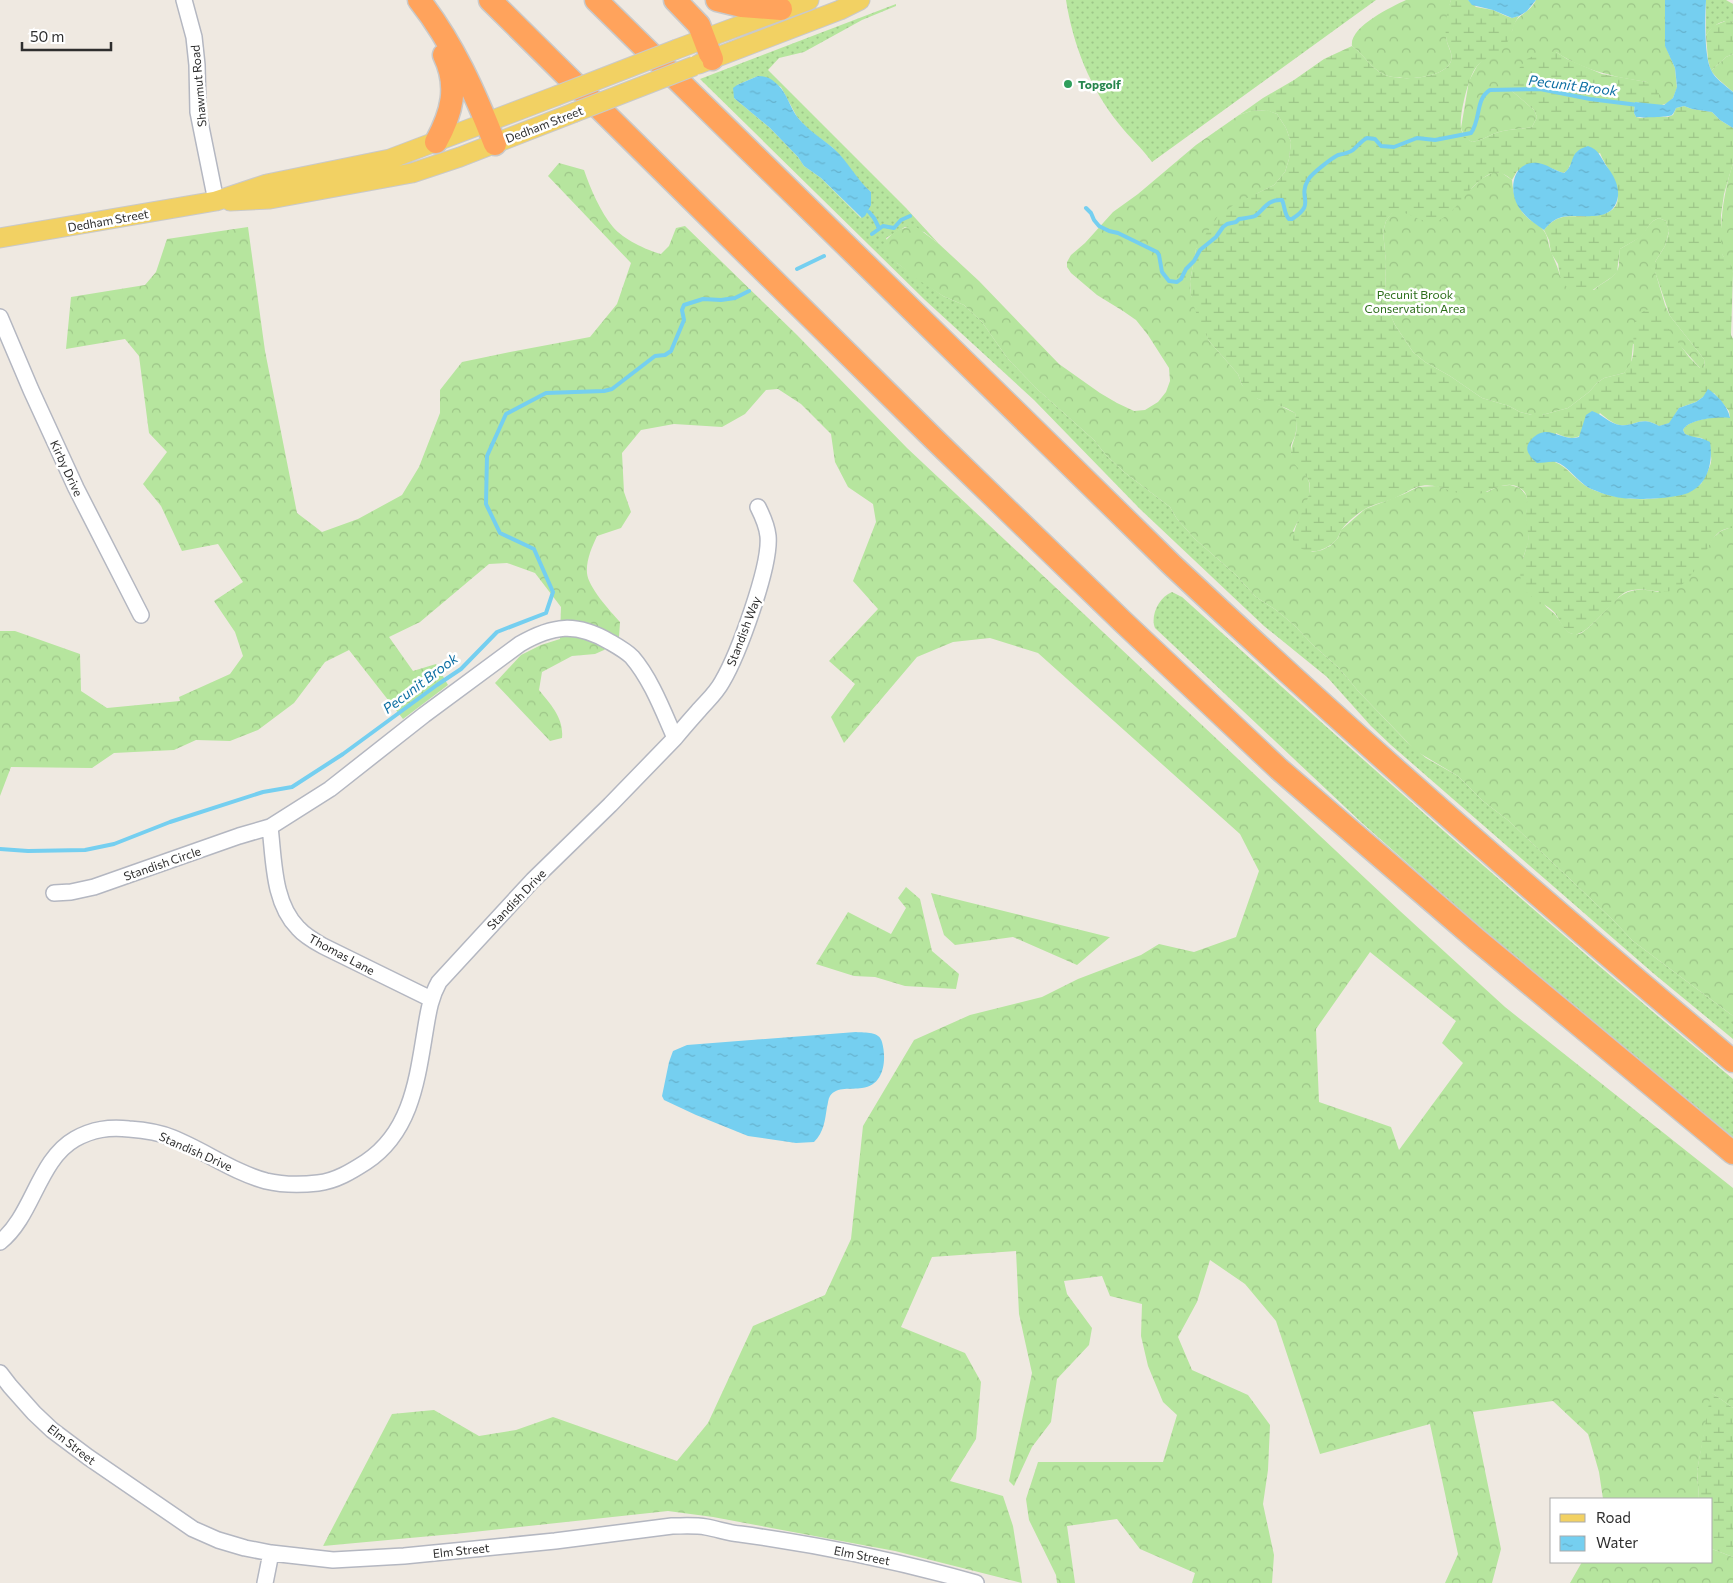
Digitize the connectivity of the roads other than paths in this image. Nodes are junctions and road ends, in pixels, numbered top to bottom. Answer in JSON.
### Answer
{"nodes":[{"id":1,"x":184,"y":0,"type":"edge"},
{"id":2,"x":407,"y":0,"type":"edge"},
{"id":3,"x":420,"y":0,"type":"edge"},
{"id":4,"x":490,"y":0,"type":"edge"},
{"id":5,"x":596,"y":0,"type":"edge"},
{"id":6,"x":675,"y":0,"type":"edge"},
{"id":7,"x":717,"y":0,"type":"edge"},
{"id":8,"x":809,"y":0,"type":"edge"},
{"id":9,"x":860,"y":0,"type":"edge"},
{"id":10,"x":781,"y":9,"type":"junction"},
{"id":11,"x":704,"y":55,"type":"junction"},
{"id":12,"x":487,"y":123,"type":"junction"},
{"id":13,"x":436,"y":142,"type":"junction"},
{"id":14,"x":495,"y":144,"type":"junction"},
{"id":15,"x":216,"y":201,"type":"junction"},
{"id":16,"x":0,"y":238,"type":"edge"},
{"id":17,"x":0,"y":317,"type":"edge"},
{"id":18,"x":758,"y":507,"type":"dead end"},
{"id":19,"x":140,"y":615,"type":"dead end"},
{"id":20,"x":675,"y":738,"type":"junction"},
{"id":21,"x":270,"y":827,"type":"junction"},
{"id":22,"x":54,"y":893,"type":"dead end"},
{"id":23,"x":430,"y":999,"type":"junction"},
{"id":24,"x":1733,"y":1062,"type":"edge"},
{"id":25,"x":1733,"y":1153,"type":"edge"},
{"id":26,"x":0,"y":1242,"type":"edge"},
{"id":27,"x":0,"y":1373,"type":"edge"},
{"id":28,"x":271,"y":1553,"type":"junction"},
{"id":29,"x":937,"y":1578,"type":"edge"},
{"id":30,"x":265,"y":1583,"type":"edge"},
{"id":31,"x":976,"y":1583,"type":"edge"}],
"edges":[{"from":1,"to":15,"type":"street","name":"Shawmut Road"},
{"from":2,"to":13,"type":"highway"},
{"from":3,"to":12,"type":"highway"},
{"from":4,"to":25,"type":"highway"},
{"from":5,"to":24,"type":"highway"},
{"from":6,"to":11,"type":"highway"},
{"from":7,"to":10,"type":"highway"},
{"from":8,"to":10,"type":"main road","name":"Dedham Street"},
{"from":9,"to":11,"type":"main road","name":"Dedham Street"},
{"from":10,"to":11,"type":"main road","name":"Dedham Street"},
{"from":11,"to":12,"type":"main road","name":"Dedham Street","bridge":true},
{"from":11,"to":14,"type":"main road","name":"Dedham Street","bridge":true},
{"from":12,"to":13,"type":"main road","name":"Dedham Street"},
{"from":12,"to":14,"type":"highway"},
{"from":13,"to":15,"type":"main road","name":"Dedham Street"},
{"from":14,"to":15,"type":"main road","name":"Dedham Street"},
{"from":15,"to":16,"type":"main road","name":"Dedham Street"},
{"from":17,"to":19,"type":"street","name":"Kirby Drive"},
{"from":18,"to":20,"type":"street","name":"Standish Way"},
{"from":20,"to":21,"type":"street"},
{"from":20,"to":23,"type":"street","name":"Standish Drive"},
{"from":21,"to":22,"type":"street","name":"Standish Circle"},
{"from":21,"to":23,"type":"street","name":"Thomas Lane"},
{"from":23,"to":26,"type":"street","name":"Standish Drive"},
{"from":27,"to":28,"type":"street","name":"Elm Street"},
{"from":28,"to":29,"type":"street","name":"Elm Street"},
{"from":28,"to":30,"type":"street"},
{"from":29,"to":31,"type":"street","name":"Elm Street"}]}
